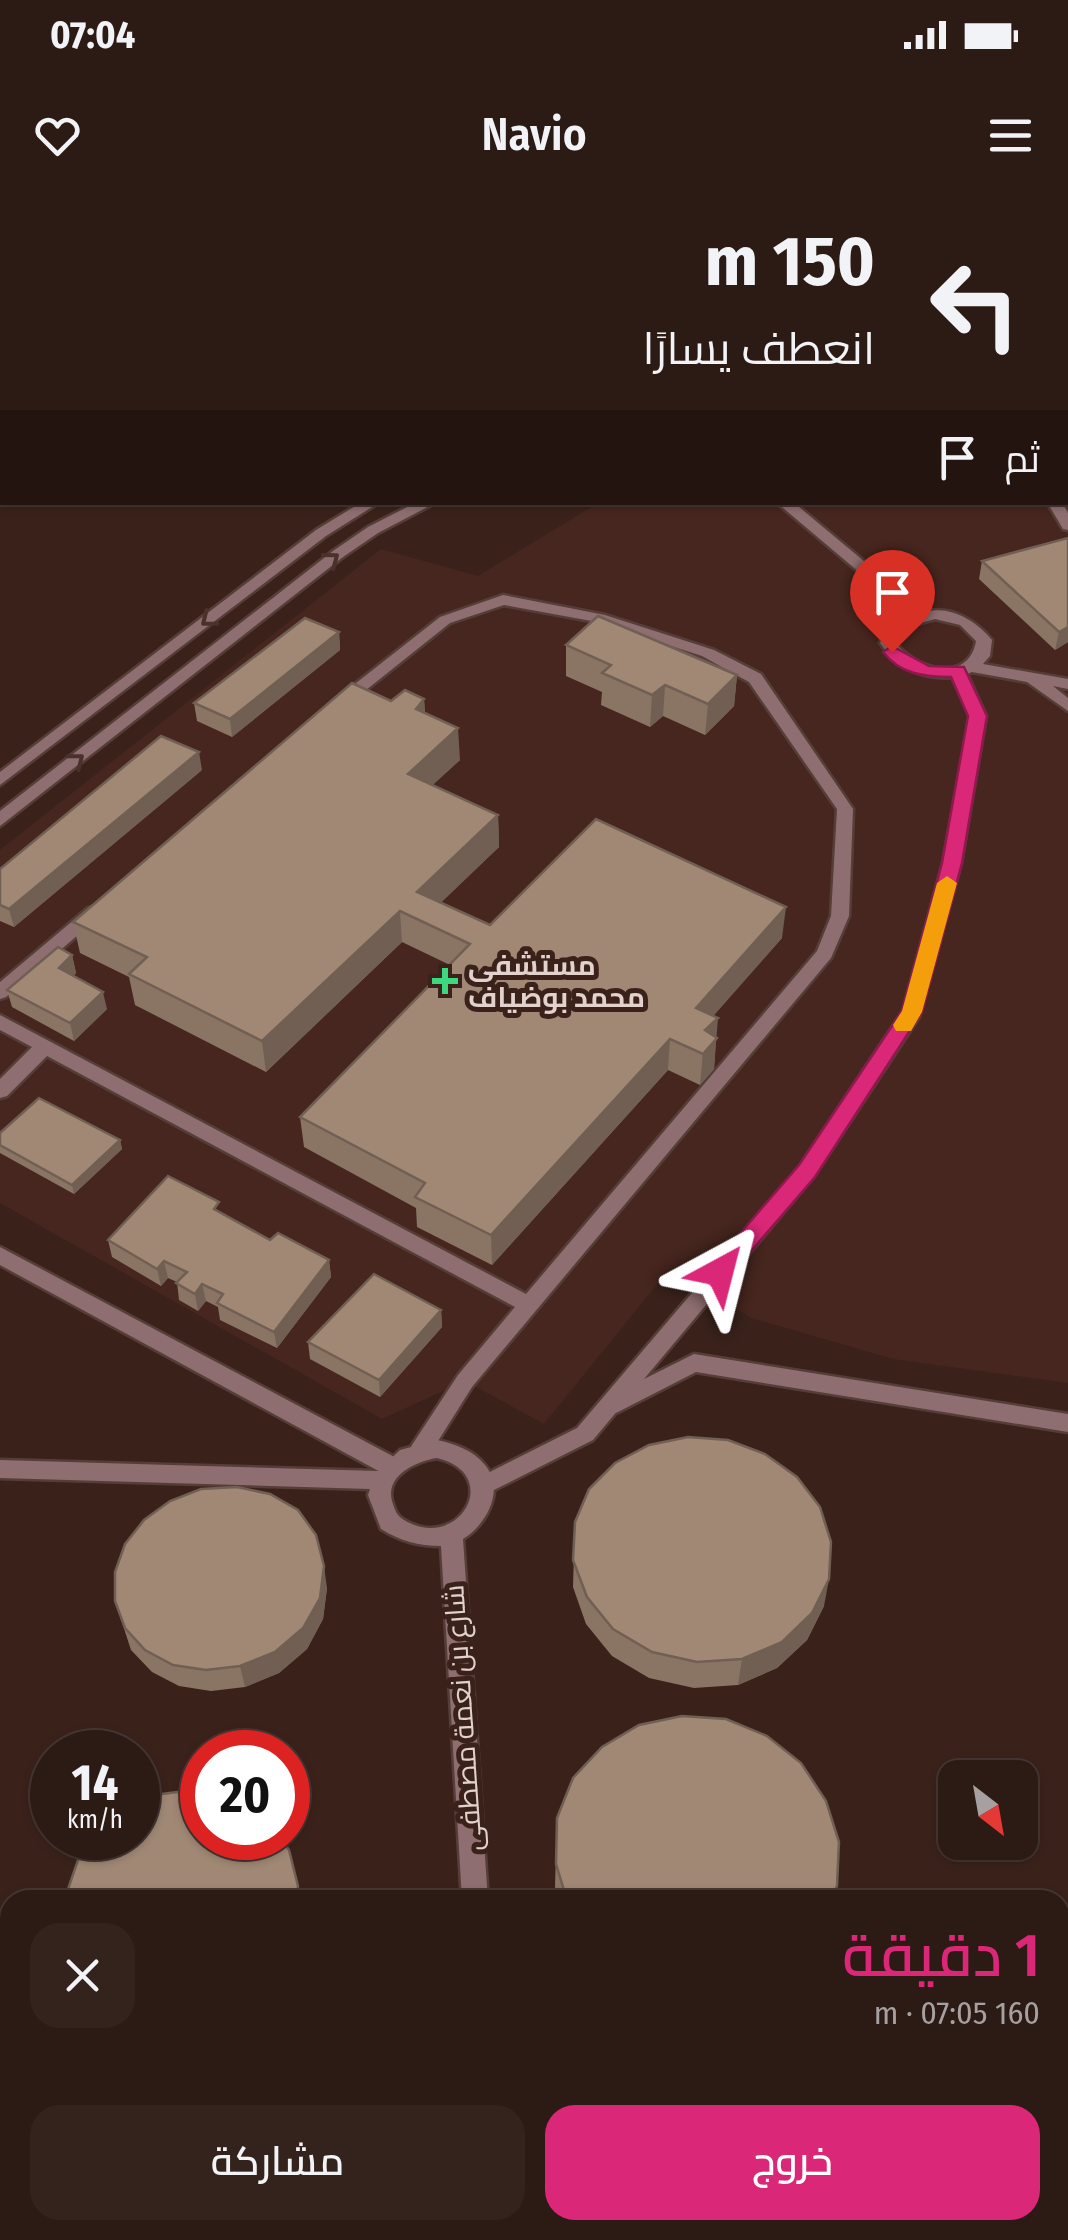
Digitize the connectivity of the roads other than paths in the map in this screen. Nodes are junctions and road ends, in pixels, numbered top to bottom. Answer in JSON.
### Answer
{"nodes":[{"id":1,"x":368,"y":505,"type":"edge"},
{"id":2,"x":424,"y":505,"type":"edge"},
{"id":3,"x":787,"y":505,"type":"edge"},
{"id":4,"x":919,"y":615,"type":"junction"},
{"id":5,"x":964,"y":669,"type":"junction"},
{"id":6,"x":1026,"y":674,"type":"junction"},
{"id":7,"x":1068,"y":684,"type":"edge"},
{"id":8,"x":1068,"y":706,"type":"edge"},
{"id":9,"x":318,"y":720,"type":"edge"},
{"id":10,"x":0,"y":780,"type":"edge"},
{"id":11,"x":0,"y":820,"type":"edge"},
{"id":12,"x":106,"y":901,"type":"edge"},
{"id":13,"x":0,"y":992,"type":"edge"},
{"id":14,"x":0,"y":1022,"type":"edge"},
{"id":15,"x":45,"y":1046,"type":"junction"},
{"id":16,"x":0,"y":1090,"type":"edge"},
{"id":17,"x":0,"y":1255,"type":"edge"},
{"id":18,"x":528,"y":1304,"type":"junction"},
{"id":19,"x":610,"y":1406,"type":"junction"},
{"id":20,"x":1068,"y":1423,"type":"edge"},
{"id":21,"x":420,"y":1451,"type":"junction"},
{"id":22,"x":0,"y":1469,"type":"edge"},
{"id":23,"x":387,"y":1473,"type":"junction"},
{"id":24,"x":484,"y":1486,"type":"junction"},
{"id":25,"x":452,"y":1536,"type":"junction"},
{"id":26,"x":474,"y":1890,"type":"edge"}],
"edges":[{"from":1,"to":10,"type":"street","one_way":true},
{"from":11,"to":2,"type":"street","one_way":true},
{"from":3,"to":4,"type":"street"},
{"from":4,"to":5,"type":"street"},
{"from":4,"to":5,"type":"street"},
{"from":5,"to":6,"type":"street"},
{"from":5,"to":19,"type":"street"},
{"from":6,"to":7,"type":"street"},
{"from":6,"to":8,"type":"street"},
{"from":9,"to":18,"type":"street"},
{"from":12,"to":13,"type":"street"},
{"from":14,"to":15,"type":"street"},
{"from":15,"to":16,"type":"street"},
{"from":15,"to":18,"type":"street"},
{"from":17,"to":23,"type":"street"},
{"from":18,"to":21,"type":"street"},
{"from":19,"to":20,"type":"street"},
{"from":19,"to":24,"type":"street"},
{"from":21,"to":23,"type":"street"},
{"from":21,"to":24,"type":"street"},
{"from":22,"to":23,"type":"street"},
{"from":23,"to":25,"type":"street"},
{"from":24,"to":25,"type":"street"},
{"from":25,"to":26,"type":"street","name":"شارع بن نعمة مصطفى"}]}
